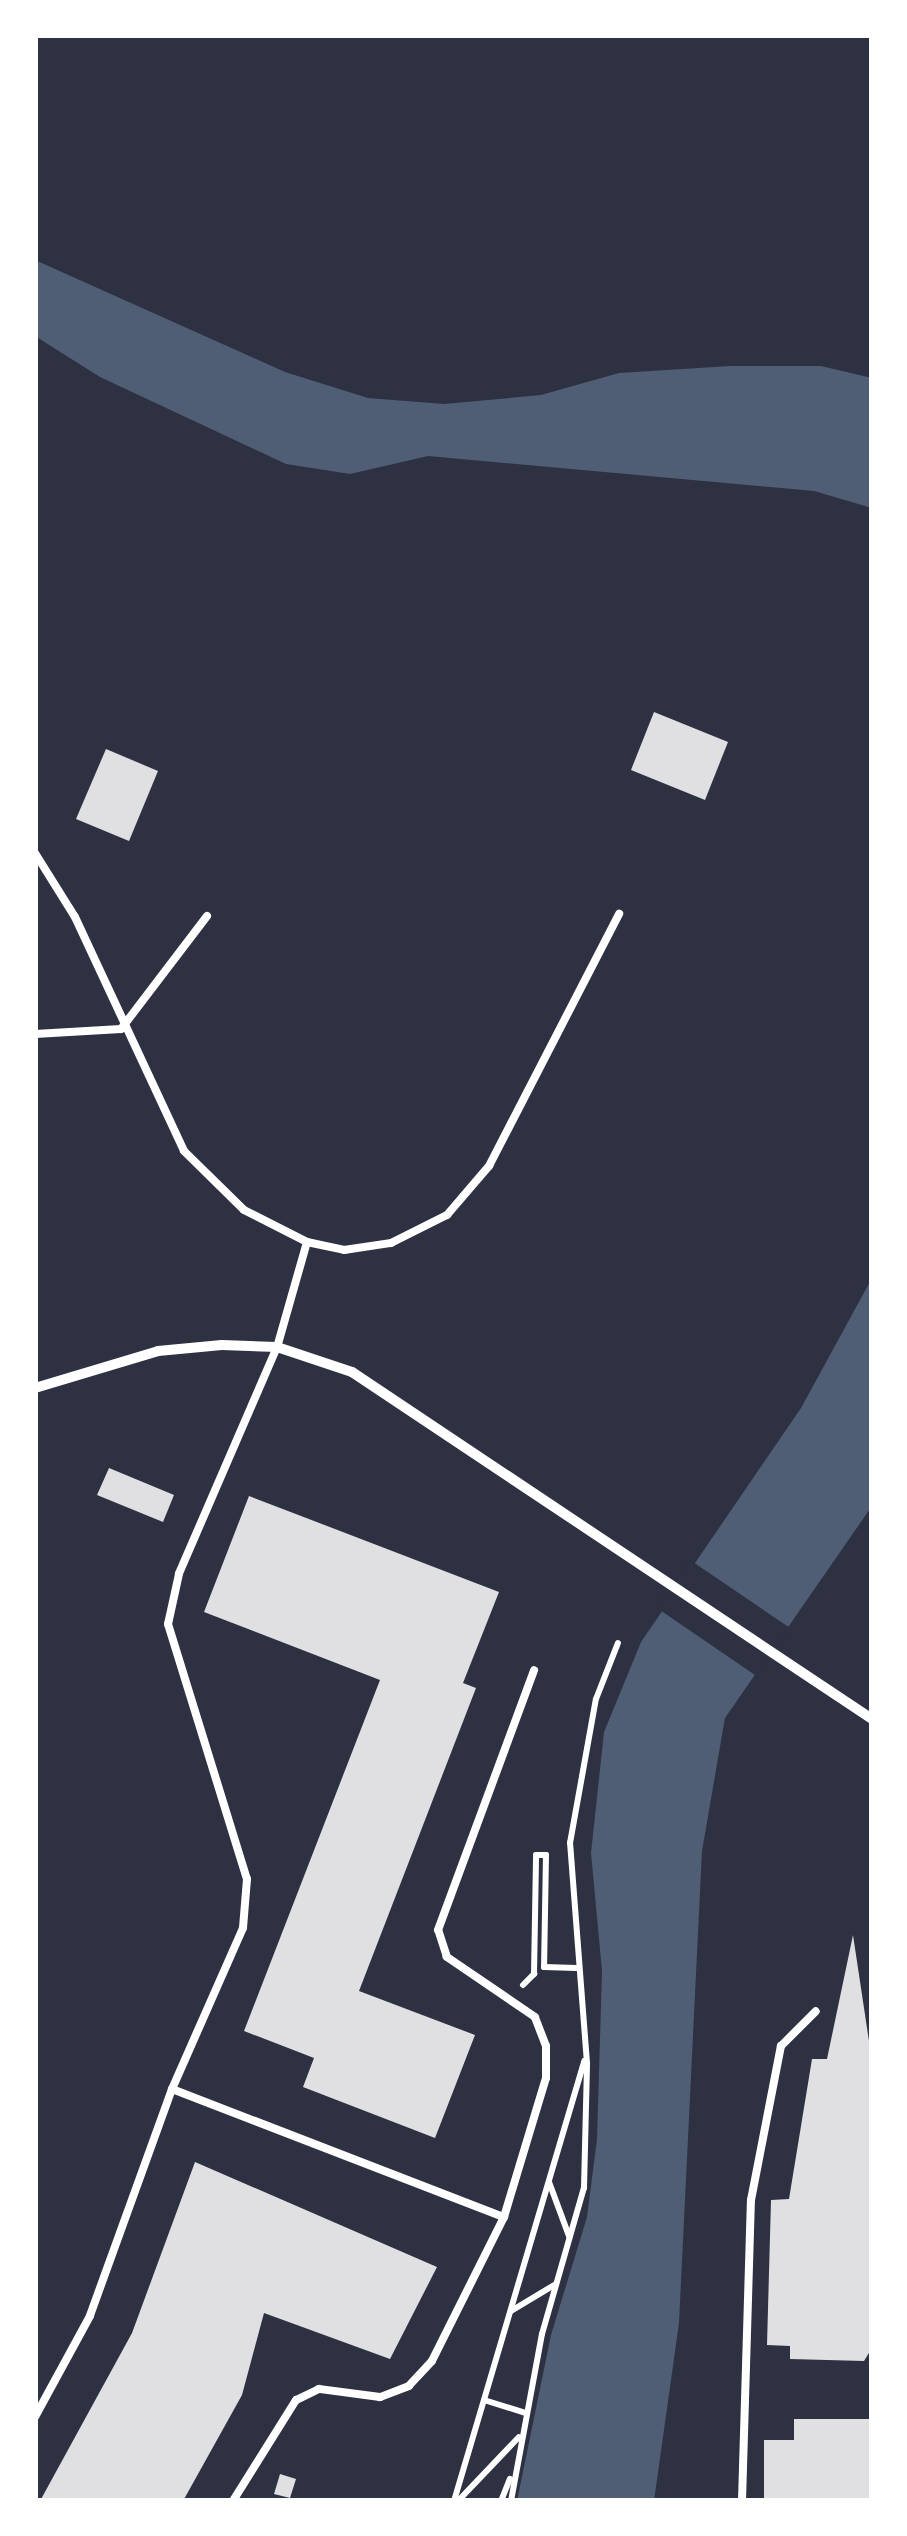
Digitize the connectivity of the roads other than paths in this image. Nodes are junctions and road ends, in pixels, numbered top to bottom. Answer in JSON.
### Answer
{"nodes":[{"id":1,"x":35,"y":853,"type":"edge"},
{"id":2,"x":619,"y":914,"type":"dead end"},
{"id":3,"x":207,"y":916,"type":"dead end"},
{"id":4,"x":121,"y":1029,"type":"junction"},
{"id":5,"x":35,"y":1034,"type":"edge"},
{"id":6,"x":307,"y":1242,"type":"junction"},
{"id":7,"x":277,"y":1346,"type":"junction"},
{"id":8,"x":35,"y":1388,"type":"edge"},
{"id":9,"x":534,"y":1670,"type":"dead end"},
{"id":10,"x":872,"y":1719,"type":"edge"},
{"id":11,"x":816,"y":2011,"type":"dead end"},
{"id":12,"x":172,"y":2089,"type":"junction"},
{"id":13,"x":504,"y":2217,"type":"junction"},
{"id":14,"x":35,"y":2417,"type":"edge"},
{"id":15,"x":233,"y":2501,"type":"edge"},
{"id":16,"x":742,"y":2501,"type":"edge"}],
"edges":[{"from":1,"to":4,"type":"lane"},
{"from":2,"to":6,"type":"lane"},
{"from":3,"to":4,"type":"lane"},
{"from":4,"to":5,"type":"lane"},
{"from":4,"to":6,"type":"lane"},
{"from":6,"to":7,"type":"lane"},
{"from":7,"to":8,"type":"street"},
{"from":7,"to":10,"type":"street"},
{"from":7,"to":12,"type":"lane"},
{"from":9,"to":13,"type":"lane"},
{"from":11,"to":16,"type":"lane"},
{"from":12,"to":13,"type":"lane"},
{"from":12,"to":14,"type":"lane"},
{"from":13,"to":15,"type":"lane"}]}
